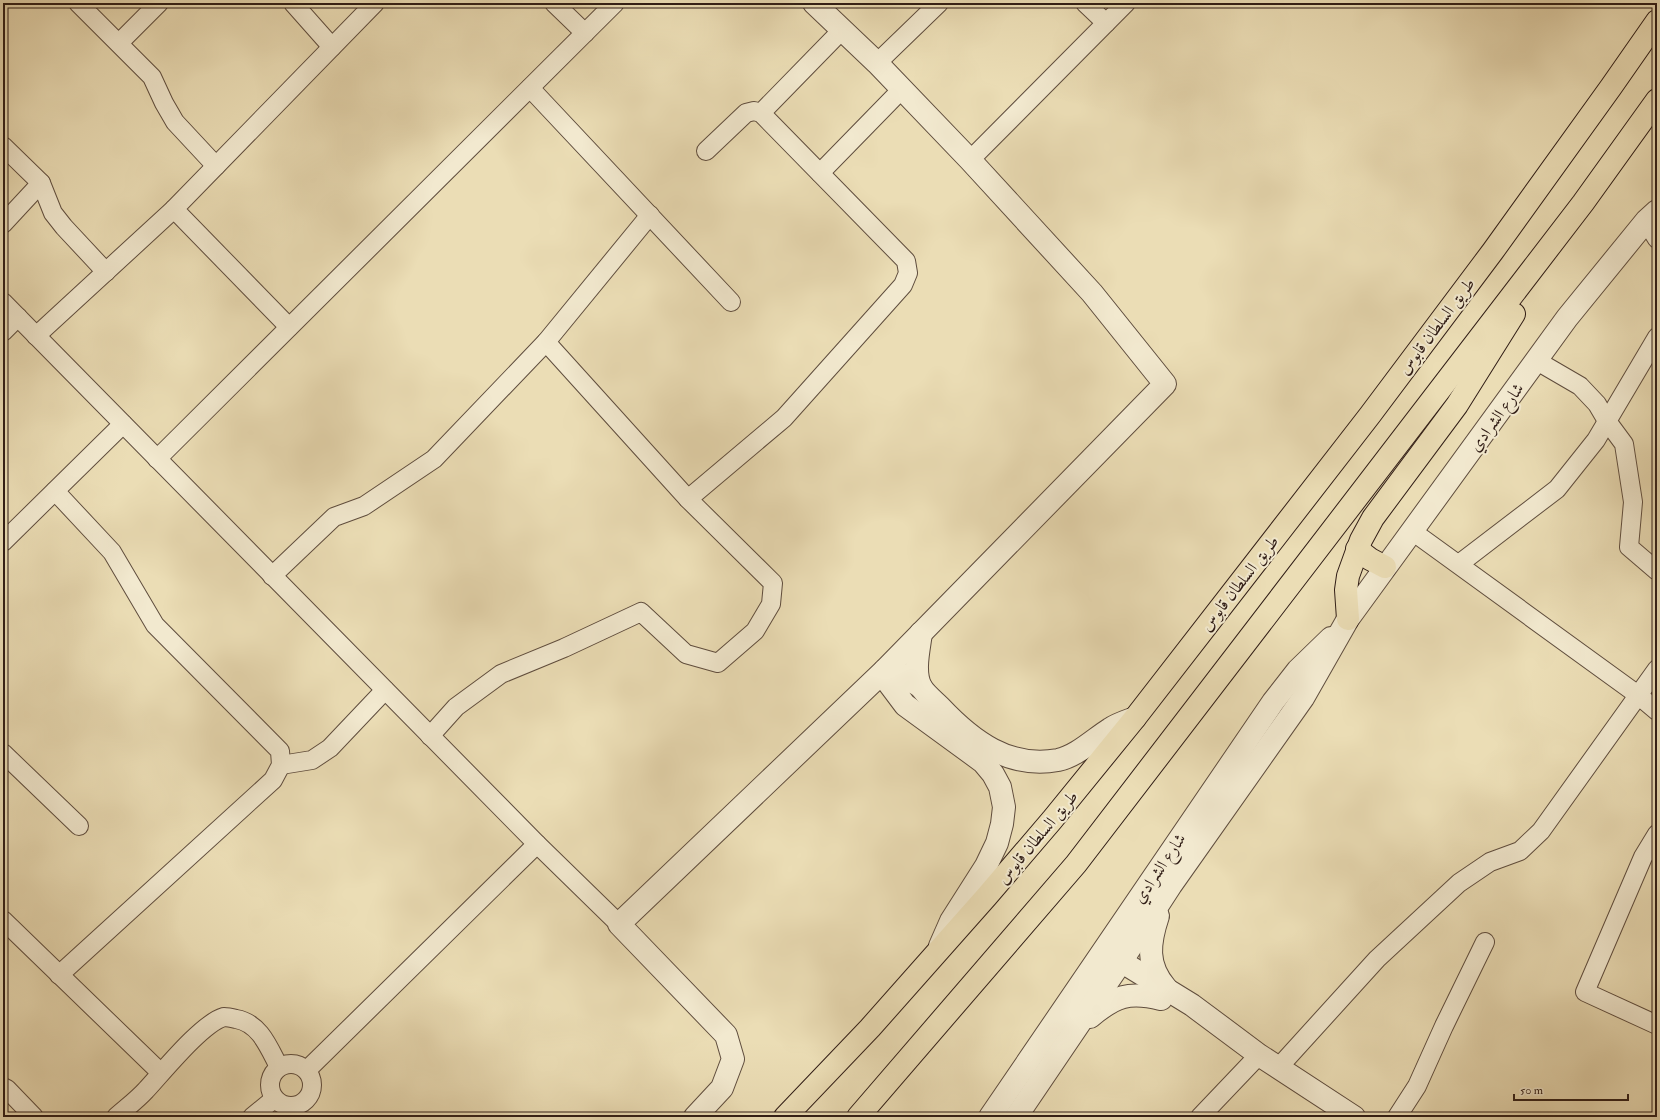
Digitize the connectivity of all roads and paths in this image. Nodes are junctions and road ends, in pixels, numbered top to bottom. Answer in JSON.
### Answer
{"nodes":[{"id":1,"x":78,"y":3,"type":"edge"},
{"id":2,"x":159,"y":3,"type":"edge"},
{"id":3,"x":293,"y":3,"type":"edge"},
{"id":4,"x":375,"y":3,"type":"edge"},
{"id":5,"x":554,"y":3,"type":"edge"},
{"id":6,"x":615,"y":3,"type":"edge"},
{"id":7,"x":814,"y":3,"type":"edge"},
{"id":8,"x":939,"y":3,"type":"edge"},
{"id":9,"x":1085,"y":3,"type":"edge"},
{"id":10,"x":1126,"y":3,"type":"edge"},
{"id":11,"x":1657,"y":21,"type":"edge"},
{"id":12,"x":1106,"y":23,"type":"junction"},
{"id":13,"x":842,"y":30,"type":"junction"},
{"id":14,"x":585,"y":33,"type":"junction"},
{"id":15,"x":119,"y":43,"type":"junction"},
{"id":16,"x":332,"y":47,"type":"junction"},
{"id":17,"x":877,"y":63,"type":"junction"},
{"id":18,"x":530,"y":88,"type":"junction"},
{"id":19,"x":902,"y":90,"type":"junction"},
{"id":20,"x":1657,"y":100,"type":"edge"},
{"id":21,"x":761,"y":113,"type":"junction"},
{"id":22,"x":3,"y":146,"type":"edge"},
{"id":23,"x":706,"y":151,"type":"dead end"},
{"id":24,"x":970,"y":160,"type":"junction"},
{"id":25,"x":216,"y":166,"type":"junction"},
{"id":26,"x":820,"y":173,"type":"junction"},
{"id":27,"x":41,"y":183,"type":"junction"},
{"id":28,"x":1583,"y":203,"type":"junction"},
{"id":29,"x":174,"y":209,"type":"junction"},
{"id":30,"x":650,"y":215,"type":"junction"},
{"id":31,"x":1651,"y":216,"type":"edge"},
{"id":32,"x":3,"y":224,"type":"edge"},
{"id":33,"x":1657,"y":239,"type":"edge"},
{"id":34,"x":106,"y":272,"type":"junction"},
{"id":35,"x":3,"y":302,"type":"edge"},
{"id":36,"x":731,"y":302,"type":"dead end"},
{"id":37,"x":18,"y":317,"type":"junction"},
{"id":38,"x":289,"y":327,"type":"junction"},
{"id":39,"x":3,"y":332,"type":"edge"},
{"id":40,"x":36,"y":336,"type":"junction"},
{"id":41,"x":1657,"y":337,"type":"edge"},
{"id":42,"x":546,"y":342,"type":"junction"},
{"id":43,"x":1537,"y":361,"type":"junction"},
{"id":44,"x":1607,"y":421,"type":"junction"},
{"id":45,"x":123,"y":424,"type":"junction"},
{"id":46,"x":157,"y":459,"type":"junction"},
{"id":47,"x":55,"y":491,"type":"junction"},
{"id":48,"x":688,"y":499,"type":"junction"},
{"id":49,"x":1412,"y":531,"type":"junction"},
{"id":50,"x":3,"y":542,"type":"edge"},
{"id":51,"x":1357,"y":549,"type":"junction"},
{"id":52,"x":1459,"y":564,"type":"junction"},
{"id":53,"x":1385,"y":567,"type":"junction"},
{"id":54,"x":1657,"y":571,"type":"edge"},
{"id":55,"x":272,"y":576,"type":"junction"},
{"id":56,"x":1345,"y":624,"type":"junction"},
{"id":57,"x":921,"y":633,"type":"junction"},
{"id":58,"x":1657,"y":669,"type":"edge"},
{"id":59,"x":885,"y":670,"type":"junction"},
{"id":60,"x":921,"y":687,"type":"junction"},
{"id":61,"x":385,"y":690,"type":"junction"},
{"id":62,"x":1638,"y":695,"type":"junction"},
{"id":63,"x":852,"y":702,"type":"junction"},
{"id":64,"x":905,"y":705,"type":"junction"},
{"id":65,"x":1657,"y":711,"type":"edge"},
{"id":66,"x":1135,"y":718,"type":"junction"},
{"id":67,"x":430,"y":736,"type":"junction"},
{"id":68,"x":3,"y":753,"type":"edge"},
{"id":69,"x":281,"y":766,"type":"junction"},
{"id":70,"x":79,"y":826,"type":"dead end"},
{"id":71,"x":1657,"y":834,"type":"edge"},
{"id":72,"x":537,"y":844,"type":"junction"},
{"id":73,"x":1171,"y":885,"type":"junction"},
{"id":74,"x":3,"y":920,"type":"edge"},
{"id":75,"x":619,"y":924,"type":"junction"},
{"id":76,"x":1485,"y":942,"type":"dead end"},
{"id":77,"x":938,"y":951,"type":"junction"},
{"id":78,"x":1098,"y":958,"type":"junction"},
{"id":79,"x":1117,"y":968,"type":"junction"},
{"id":80,"x":59,"y":975,"type":"junction"},
{"id":81,"x":1165,"y":995,"type":"junction"},
{"id":82,"x":1657,"y":1025,"type":"edge"},
{"id":83,"x":1071,"y":1036,"type":"junction"},
{"id":84,"x":1259,"y":1055,"type":"junction"},
{"id":85,"x":279,"y":1067,"type":"junction"},
{"id":86,"x":1278,"y":1068,"type":"junction"},
{"id":87,"x":307,"y":1070,"type":"junction"},
{"id":88,"x":160,"y":1072,"type":"junction"},
{"id":89,"x":3,"y":1087,"type":"edge"},
{"id":90,"x":274,"y":1099,"type":"junction"},
{"id":91,"x":305,"y":1111,"type":"edge"},
{"id":92,"x":34,"y":1117,"type":"edge"},
{"id":93,"x":116,"y":1117,"type":"edge"},
{"id":94,"x":252,"y":1117,"type":"edge"},
{"id":95,"x":695,"y":1117,"type":"edge"},
{"id":96,"x":785,"y":1117,"type":"edge"},
{"id":97,"x":858,"y":1117,"type":"edge"},
{"id":98,"x":990,"y":1117,"type":"edge"},
{"id":99,"x":1016,"y":1117,"type":"edge"},
{"id":100,"x":1200,"y":1117,"type":"edge"},
{"id":101,"x":1354,"y":1117,"type":"edge"},
{"id":102,"x":1397,"y":1117,"type":"edge"}],
"edges":[{"from":1,"to":15,"type":"street"},
{"from":2,"to":15,"type":"street"},
{"from":3,"to":16,"type":"street"},
{"from":4,"to":16,"type":"street"},
{"from":5,"to":14,"type":"street"},
{"from":6,"to":14,"type":"street"},
{"from":7,"to":13,"type":"street"},
{"from":8,"to":17,"type":"street"},
{"from":9,"to":12,"type":"street"},
{"from":10,"to":12,"type":"street"},
{"from":11,"to":66,"type":"highway","name":"طريق السلطان قابوس"},
{"from":12,"to":24,"type":"street"},
{"from":13,"to":17,"type":"street"},
{"from":13,"to":21,"type":"street"},
{"from":14,"to":18,"type":"street"},
{"from":15,"to":25,"type":"street"},
{"from":16,"to":25,"type":"street"},
{"from":17,"to":19,"type":"street"},
{"from":18,"to":30,"type":"street"},
{"from":18,"to":38,"type":"street"},
{"from":19,"to":24,"type":"street"},
{"from":19,"to":26,"type":"street"},
{"from":20,"to":28,"type":"highway"},
{"from":21,"to":23,"type":"street"},
{"from":21,"to":26,"type":"street"},
{"from":22,"to":27,"type":"street"},
{"from":24,"to":57,"type":"street"},
{"from":25,"to":29,"type":"street"},
{"from":26,"to":48,"type":"street"},
{"from":27,"to":32,"type":"street"},
{"from":27,"to":34,"type":"street"},
{"from":28,"to":51,"type":"highway"},
{"from":28,"to":97,"type":"highway"},
{"from":29,"to":34,"type":"street"},
{"from":29,"to":38,"type":"street"},
{"from":30,"to":36,"type":"street"},
{"from":30,"to":42,"type":"street"},
{"from":31,"to":33,"type":"street"},
{"from":31,"to":43,"type":"street","name":"شارع الشرادي"},
{"from":34,"to":40,"type":"street"},
{"from":35,"to":37,"type":"street"},
{"from":37,"to":39,"type":"street"},
{"from":37,"to":40,"type":"street"},
{"from":38,"to":46,"type":"street"},
{"from":40,"to":45,"type":"street"},
{"from":41,"to":44,"type":"street"},
{"from":42,"to":48,"type":"street"},
{"from":42,"to":55,"type":"street"},
{"from":43,"to":44,"type":"street"},
{"from":43,"to":49,"type":"street","name":"شارع الشرادي"},
{"from":44,"to":52,"type":"street"},
{"from":44,"to":54,"type":"street"},
{"from":45,"to":46,"type":"street"},
{"from":45,"to":47,"type":"street"},
{"from":46,"to":55,"type":"street"},
{"from":47,"to":50,"type":"street"},
{"from":47,"to":69,"type":"street"},
{"from":48,"to":67,"type":"street"},
{"from":49,"to":52,"type":"street"},
{"from":49,"to":53,"type":"street","name":"شارع الشرادي"},
{"from":51,"to":53,"type":"highway"},
{"from":51,"to":56,"type":"highway"},
{"from":52,"to":62,"type":"street"},
{"from":53,"to":56,"type":"street","name":"شارع الشرادي"},
{"from":55,"to":61,"type":"street"},
{"from":56,"to":73,"type":"street","name":"شارع الشرادي"},
{"from":56,"to":78,"type":"street","name":"شارع الشرادي"},
{"from":57,"to":59,"type":"street"},
{"from":57,"to":60,"type":"street"},
{"from":58,"to":62,"type":"street"},
{"from":59,"to":60,"type":"street"},
{"from":59,"to":63,"type":"street"},
{"from":59,"to":64,"type":"street"},
{"from":60,"to":66,"type":"street"},
{"from":61,"to":67,"type":"street"},
{"from":61,"to":69,"type":"street"},
{"from":62,"to":65,"type":"street"},
{"from":62,"to":86,"type":"street"},
{"from":63,"to":64,"type":"street"},
{"from":63,"to":75,"type":"street"},
{"from":64,"to":77,"type":"street"},
{"from":66,"to":77,"type":"highway","name":"طريق السلطان قابوس"},
{"from":67,"to":72,"type":"street"},
{"from":68,"to":70,"type":"street"},
{"from":69,"to":80,"type":"street"},
{"from":71,"to":82,"type":"street"},
{"from":72,"to":75,"type":"street"},
{"from":72,"to":87,"type":"street"},
{"from":73,"to":79,"type":"street","name":"شارع الشرادي"},
{"from":73,"to":81,"type":"street"},
{"from":74,"to":80,"type":"street"},
{"from":75,"to":95,"type":"street"},
{"from":76,"to":102,"type":"street"},
{"from":77,"to":96,"type":"highway","name":"طريق السلطان قابوس"},
{"from":78,"to":79,"type":"street"},
{"from":78,"to":98,"type":"street","name":"شارع الشرادي"},
{"from":79,"to":81,"type":"street"},
{"from":79,"to":83,"type":"street","name":"شارع الشرادي"},
{"from":80,"to":88,"type":"street"},
{"from":81,"to":83,"type":"street"},
{"from":81,"to":84,"type":"street"},
{"from":83,"to":99,"type":"street","name":"شارع الشرادي"},
{"from":84,"to":86,"type":"street"},
{"from":84,"to":100,"type":"street"},
{"from":85,"to":87,"type":"street"},
{"from":85,"to":88,"type":"street"},
{"from":85,"to":90,"type":"street"},
{"from":86,"to":101,"type":"street"},
{"from":87,"to":91,"type":"street"},
{"from":88,"to":93,"type":"street"},
{"from":89,"to":92,"type":"street"},
{"from":90,"to":91,"type":"street"},
{"from":90,"to":94,"type":"street"}]}
